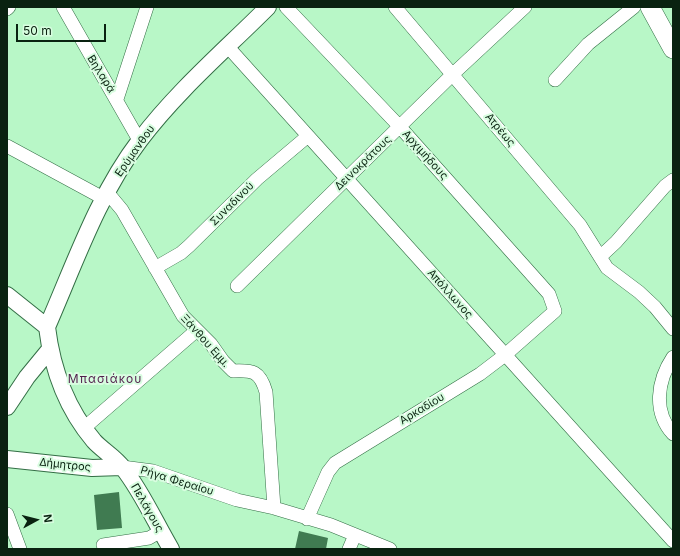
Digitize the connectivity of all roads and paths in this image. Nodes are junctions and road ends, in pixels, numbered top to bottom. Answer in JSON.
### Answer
{"nodes":[{"id":1,"x":63,"y":7,"type":"edge"},
{"id":2,"x":147,"y":7,"type":"edge"},
{"id":3,"x":268,"y":7,"type":"edge"},
{"id":4,"x":286,"y":7,"type":"edge"},
{"id":5,"x":395,"y":7,"type":"edge"},
{"id":6,"x":634,"y":7,"type":"edge"},
{"id":7,"x":650,"y":7,"type":"edge"},
{"id":8,"x":518,"y":10,"type":"edge"},
{"id":9,"x":228,"y":47,"type":"junction"},
{"id":10,"x":673,"y":49,"type":"edge"},
{"id":11,"x":453,"y":74,"type":"junction"},
{"id":12,"x":555,"y":80,"type":"dead end"},
{"id":13,"x":117,"y":99,"type":"junction"},
{"id":14,"x":400,"y":127,"type":"junction"},
{"id":15,"x":308,"y":136,"type":"junction"},
{"id":16,"x":139,"y":140,"type":"junction"},
{"id":17,"x":7,"y":146,"type":"edge"},
{"id":18,"x":347,"y":179,"type":"junction"},
{"id":19,"x":673,"y":180,"type":"edge"},
{"id":20,"x":105,"y":195,"type":"junction"},
{"id":21,"x":600,"y":257,"type":"junction"},
{"id":22,"x":155,"y":268,"type":"junction"},
{"id":23,"x":237,"y":286,"type":"dead end"},
{"id":24,"x":7,"y":295,"type":"edge"},
{"id":25,"x":555,"y":311,"type":"joint"},
{"id":26,"x":47,"y":327,"type":"junction"},
{"id":27,"x":673,"y":329,"type":"edge"},
{"id":28,"x":197,"y":330,"type":"junction"},
{"id":29,"x":50,"y":349,"type":"junction"},
{"id":30,"x":505,"y":355,"type":"junction"},
{"id":31,"x":673,"y":357,"type":"edge"},
{"id":32,"x":7,"y":408,"type":"edge"},
{"id":33,"x":84,"y":428,"type":"junction"},
{"id":34,"x":673,"y":434,"type":"edge"},
{"id":35,"x":7,"y":459,"type":"edge"},
{"id":36,"x":122,"y":466,"type":"junction"},
{"id":37,"x":274,"y":508,"type":"junction"},
{"id":38,"x":7,"y":514,"type":"edge"},
{"id":39,"x":307,"y":519,"type":"junction"},
{"id":40,"x":161,"y":531,"type":"junction"},
{"id":41,"x":355,"y":535,"type":"junction"},
{"id":42,"x":673,"y":541,"type":"edge"},
{"id":43,"x":103,"y":545,"type":"dead end"},
{"id":44,"x":20,"y":549,"type":"edge"},
{"id":45,"x":171,"y":549,"type":"edge"},
{"id":46,"x":349,"y":549,"type":"edge"},
{"id":47,"x":390,"y":549,"type":"edge"}],
"edges":[{"from":1,"to":13,"type":"street","name":"Βηλαρά"},
{"from":2,"to":13,"type":"street"},
{"from":3,"to":9,"type":"street","name":"Ερύμανθου"},
{"from":4,"to":14,"type":"street","name":"Αρχιμήδους"},
{"from":5,"to":11,"type":"street","name":"Ατρέως"},
{"from":6,"to":12,"type":"street"},
{"from":7,"to":10,"type":"main road"},
{"from":8,"to":11,"type":"street","name":"Δεινοκράτους"},
{"from":9,"to":15,"type":"street","name":"Απόλλωνος"},
{"from":9,"to":16,"type":"street","name":"Ερύμανθου"},
{"from":11,"to":14,"type":"street","name":"Δεινοκράτους"},
{"from":11,"to":21,"type":"street","name":"Ατρέως"},
{"from":13,"to":16,"type":"street","name":"Βηλαρά"},
{"from":14,"to":18,"type":"street","name":"Δεινοκράτους"},
{"from":14,"to":25,"type":"street","name":"Αρχιμήδους"},
{"from":15,"to":18,"type":"street","name":"Απόλλωνος"},
{"from":15,"to":22,"type":"street","name":"Συναδινού"},
{"from":16,"to":20,"type":"street","name":"Ερύμανθου"},
{"from":17,"to":20,"type":"street","name":"Ξάνθου Εμμ."},
{"from":18,"to":23,"type":"street","name":"Δεινοκράτους"},
{"from":18,"to":30,"type":"street","name":"Απόλλωνος"},
{"from":19,"to":21,"type":"street"},
{"from":20,"to":22,"type":"street","name":"Ξάνθου Εμμ."},
{"from":20,"to":26,"type":"street","name":"Ερύμανθου"},
{"from":21,"to":27,"type":"street","name":"Ατρέως"},
{"from":22,"to":28,"type":"street","name":"Ξάνθου Εμμ."},
{"from":24,"to":26,"type":"street"},
{"from":25,"to":30,"type":"street","name":"Αρκαδίου"},
{"from":26,"to":29,"type":"street"},
{"from":28,"to":33,"type":"street"},
{"from":28,"to":37,"type":"street","name":"Ξάνθου Εμμ."},
{"from":29,"to":32,"type":"street"},
{"from":29,"to":33,"type":"street"},
{"from":30,"to":39,"type":"street","name":"Αρκαδίου"},
{"from":30,"to":42,"type":"street","name":"Απόλλωνος"},
{"from":31,"to":34,"type":"street"},
{"from":33,"to":36,"type":"street"},
{"from":35,"to":36,"type":"street","name":"Δήμητρος"},
{"from":36,"to":37,"type":"street","name":"Ρήγα Φεραίου"},
{"from":36,"to":40,"type":"street","name":"Πελάγους"},
{"from":37,"to":39,"type":"street","name":"Ρήγα Φεραίου"},
{"from":38,"to":44,"type":"street"},
{"from":39,"to":41,"type":"street","name":"Ρήγα Φεραίου"},
{"from":40,"to":43,"type":"street"},
{"from":40,"to":45,"type":"street","name":"Πελάγους"},
{"from":41,"to":46,"type":"street"},
{"from":41,"to":47,"type":"street","name":"Ρήγα Φεραίου"}]}
